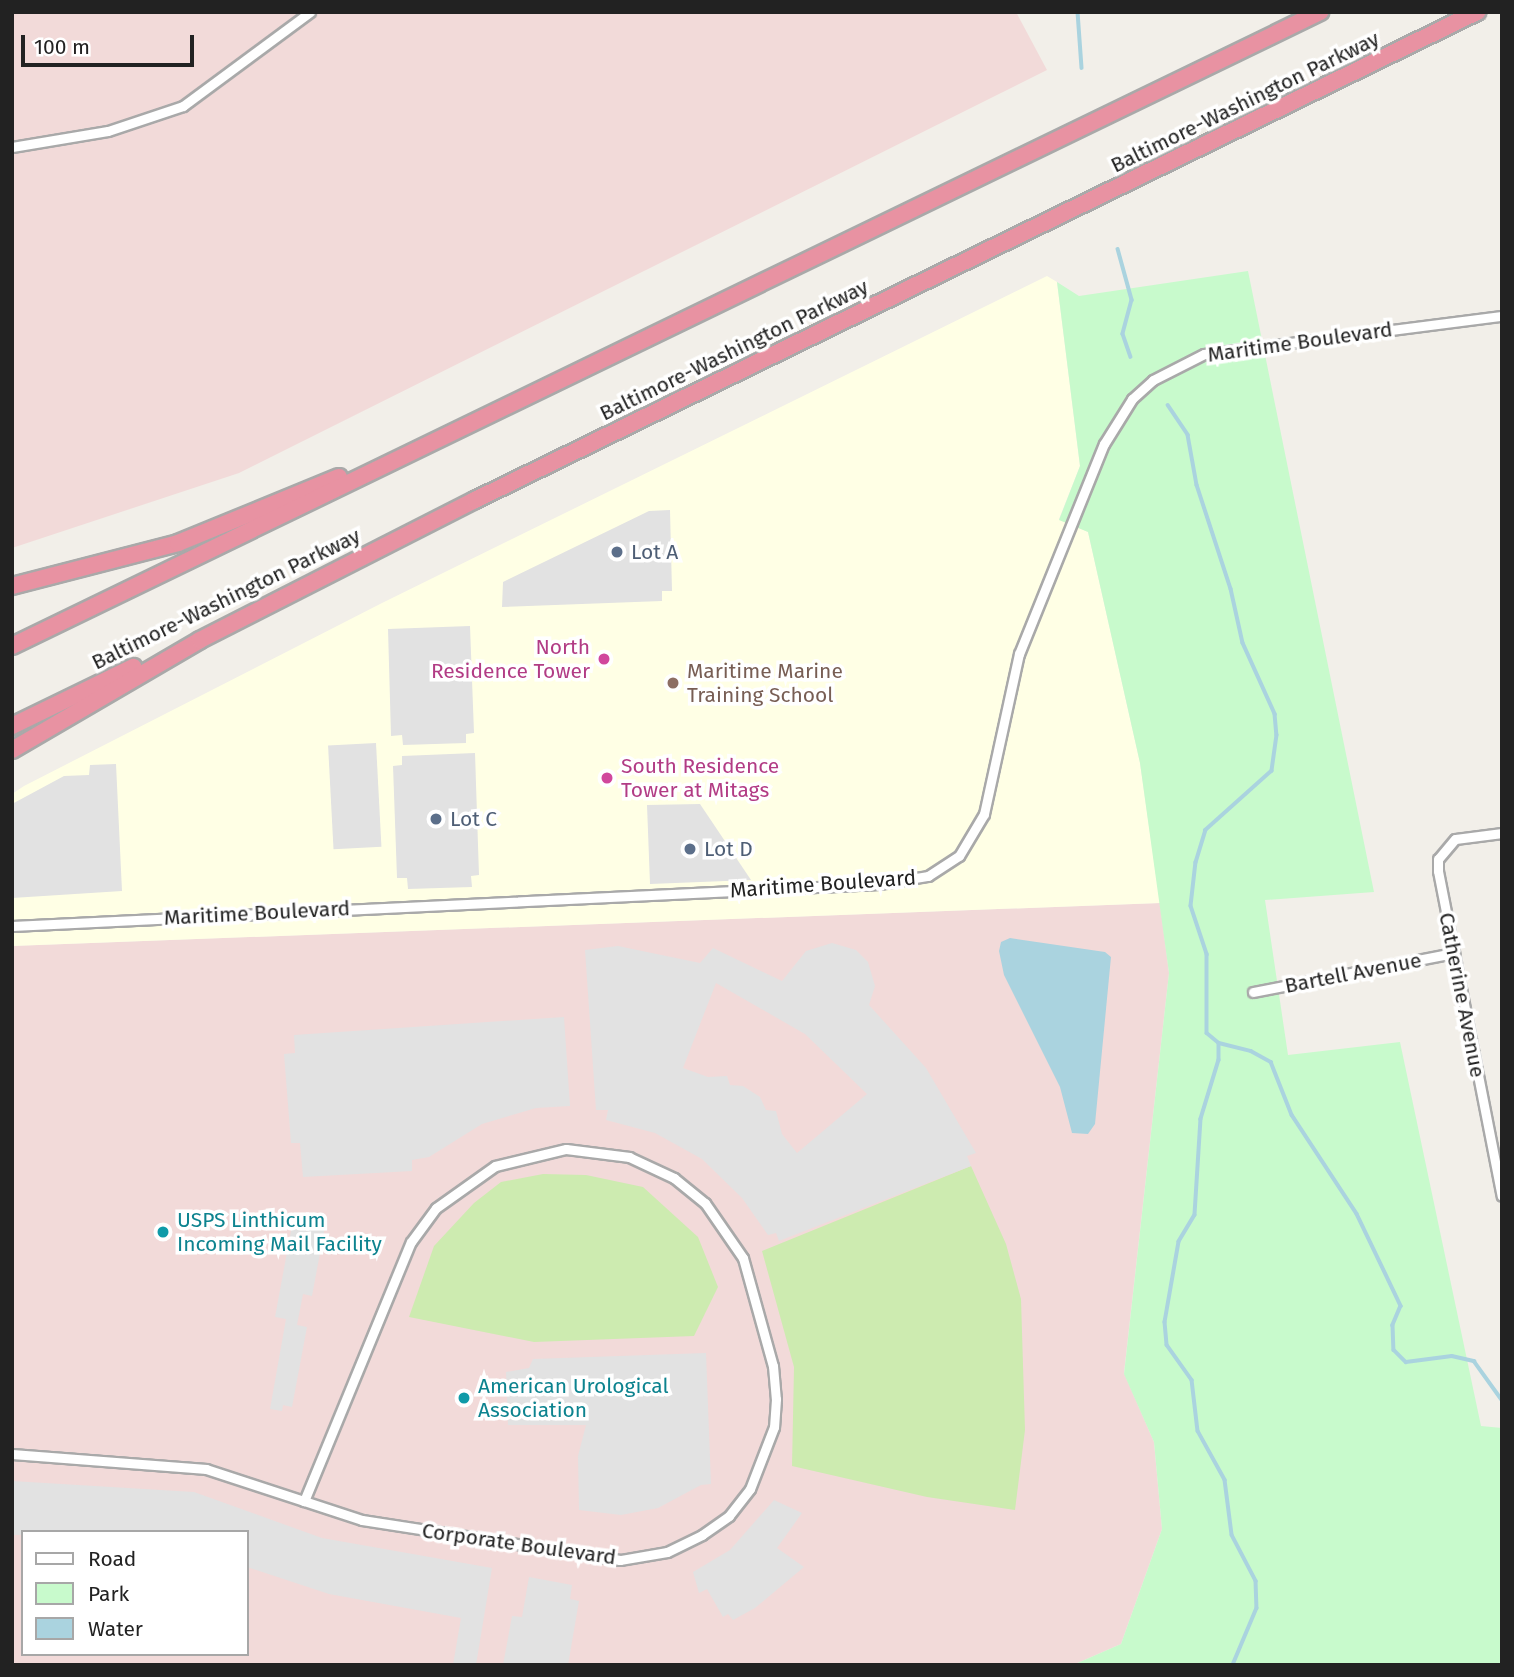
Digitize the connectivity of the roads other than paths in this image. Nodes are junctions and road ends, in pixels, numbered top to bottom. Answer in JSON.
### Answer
{"nodes":[{"id":1,"x":310,"y":12,"type":"edge"},
{"id":2,"x":1320,"y":12,"type":"edge"},
{"id":3,"x":1477,"y":12,"type":"edge"},
{"id":4,"x":12,"y":147,"type":"edge"},
{"id":5,"x":1502,"y":316,"type":"edge"},
{"id":6,"x":572,"y":374,"type":"junction"},
{"id":7,"x":12,"y":586,"type":"edge"},
{"id":8,"x":200,"y":640,"type":"junction"},
{"id":9,"x":12,"y":646,"type":"edge"},
{"id":10,"x":12,"y":726,"type":"edge"},
{"id":11,"x":12,"y":750,"type":"edge"},
{"id":12,"x":1502,"y":833,"type":"edge"},
{"id":13,"x":12,"y":926,"type":"edge"},
{"id":14,"x":1454,"y":953,"type":"junction"},
{"id":15,"x":1253,"y":992,"type":"dead end"},
{"id":16,"x":1501,"y":1183,"type":"edge"},
{"id":17,"x":1502,"y":1196,"type":"edge"},
{"id":18,"x":12,"y":1454,"type":"edge"},
{"id":19,"x":304,"y":1501,"type":"junction"}],
"edges":[{"from":1,"to":4,"type":"street"},
{"from":2,"to":6,"type":"highway"},
{"from":3,"to":8,"type":"highway","name":"Baltimore-Washington Parkway"},
{"from":5,"to":13,"type":"street","name":"Maritime Boulevard"},
{"from":6,"to":7,"type":"highway"},
{"from":6,"to":9,"type":"highway"},
{"from":8,"to":10,"type":"highway","name":"Baltimore-Washington Parkway"},
{"from":8,"to":11,"type":"highway"},
{"from":12,"to":14,"type":"street","name":"Catherine Avenue"},
{"from":14,"to":15,"type":"street","name":"Bartell Avenue"},
{"from":14,"to":16,"type":"street","name":"Catherine Avenue"},
{"from":16,"to":17,"type":"street","name":"Catherine Avenue"},
{"from":18,"to":19,"type":"street","name":"Corporate Boulevard"},
{"from":19,"to":19,"type":"street","name":"Corporate Boulevard"}]}
